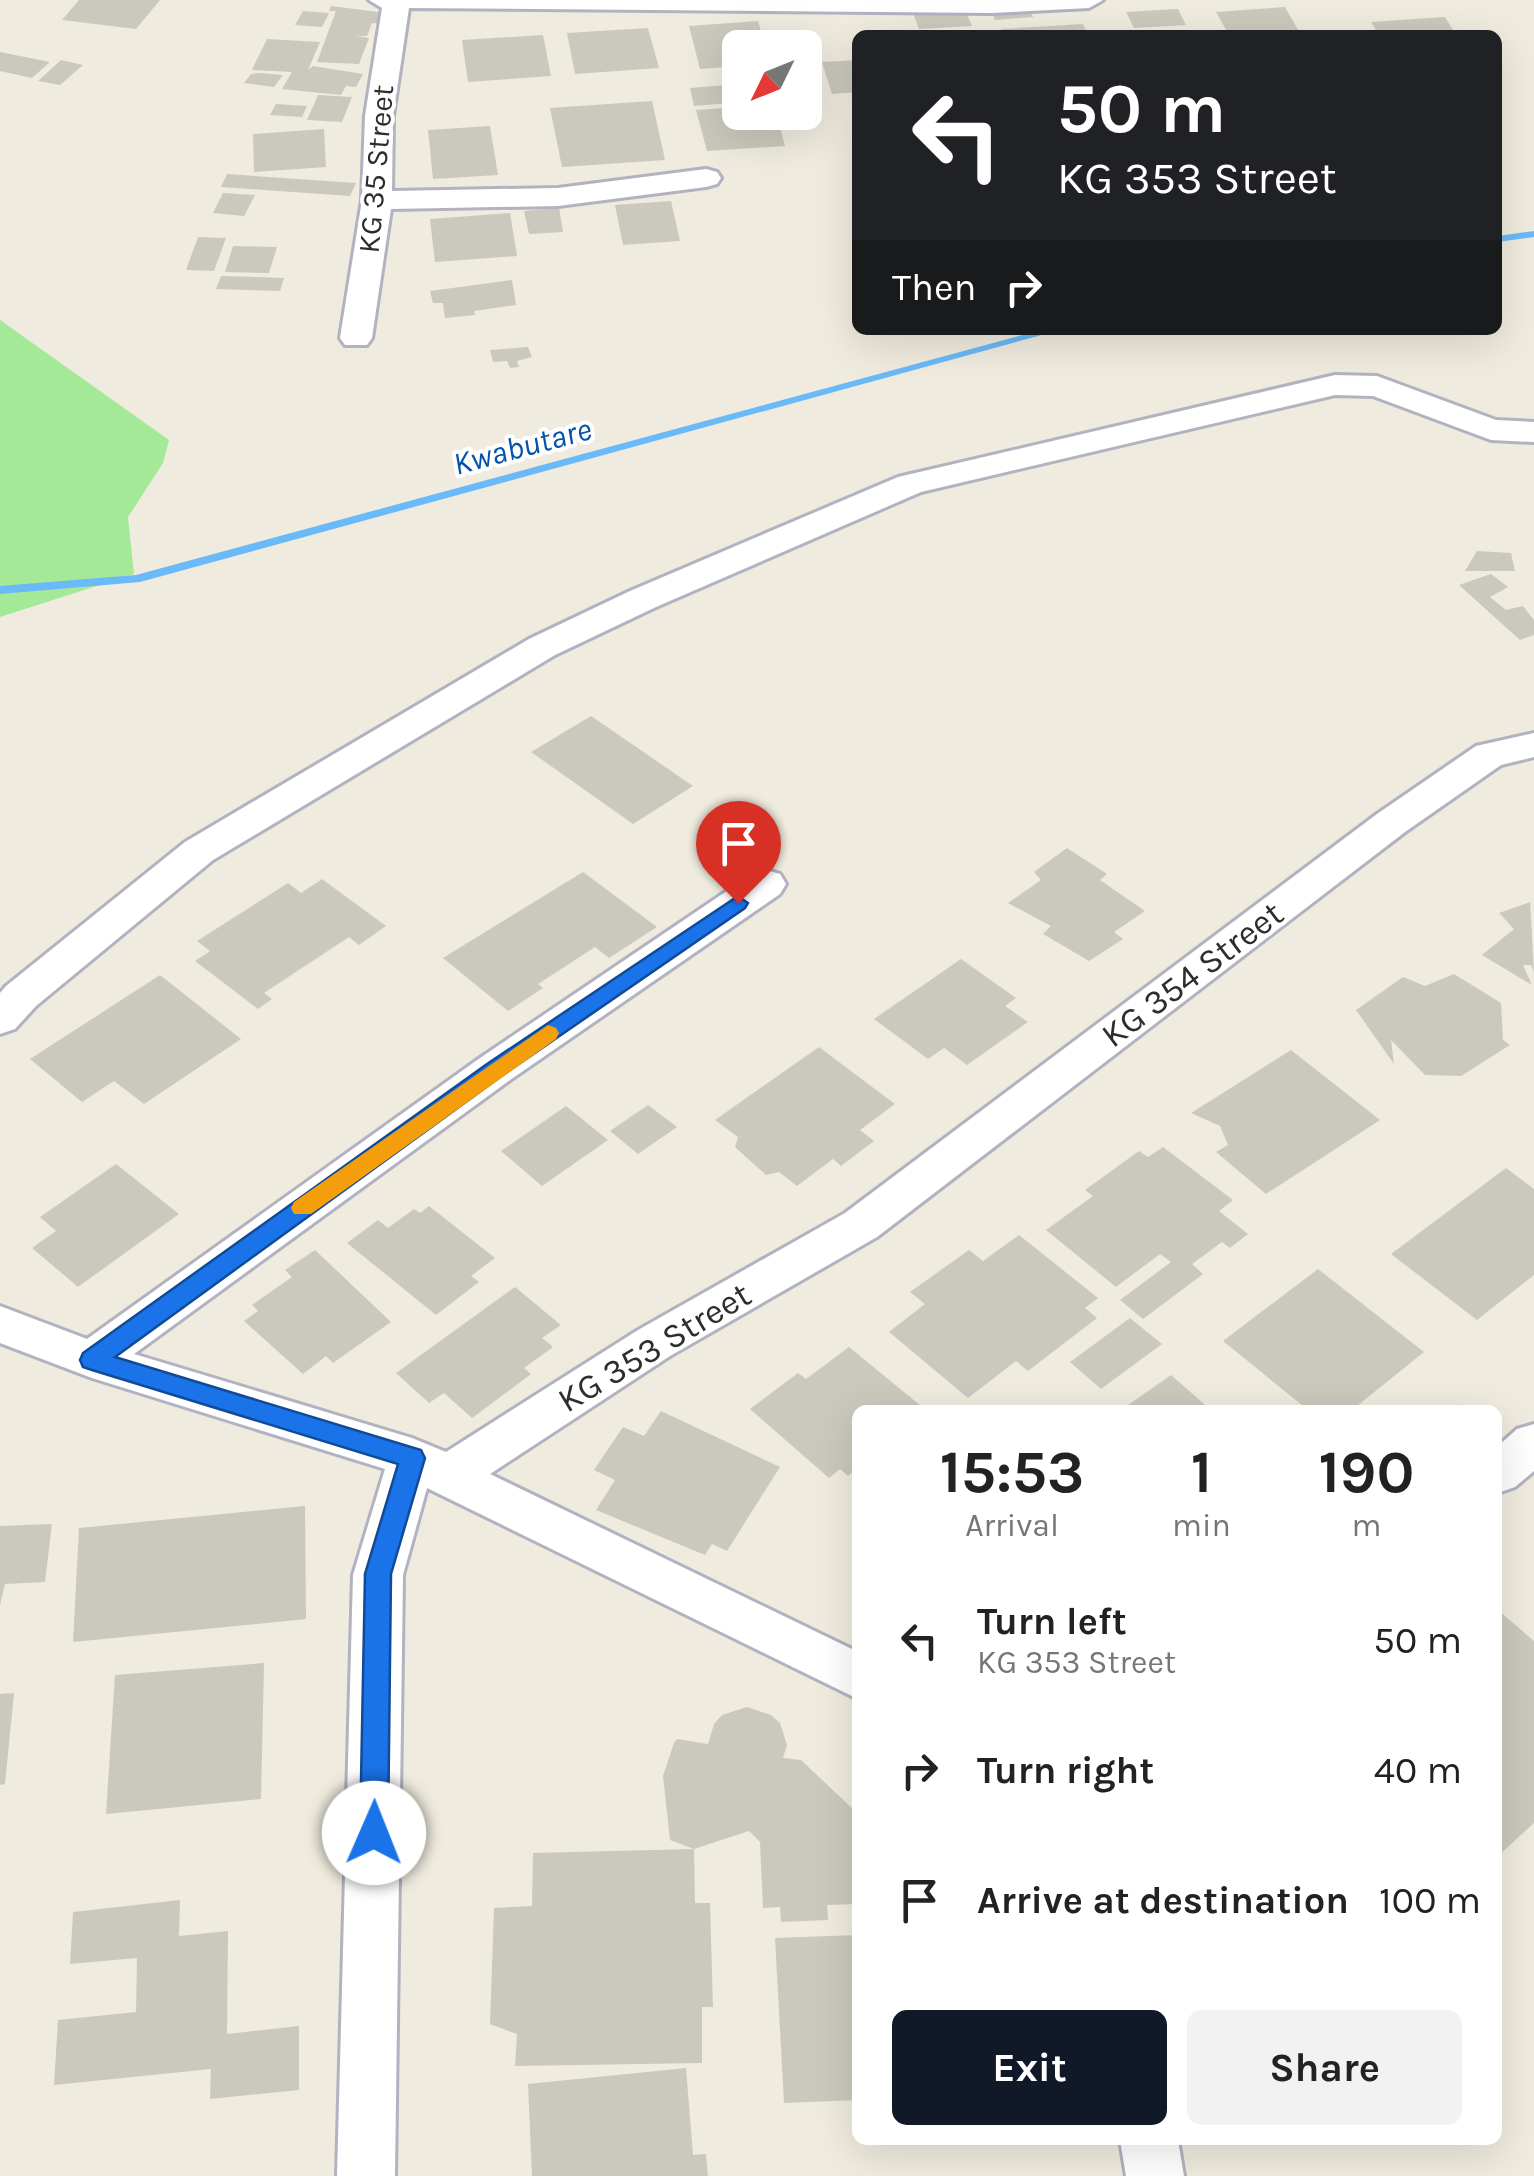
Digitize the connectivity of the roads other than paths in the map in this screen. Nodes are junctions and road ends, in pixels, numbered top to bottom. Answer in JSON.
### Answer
{"nodes":[{"id":1,"x":1089,"y":0,"type":"edge"},
{"id":2,"x":392,"y":1,"type":"edge"},
{"id":3,"x":706,"y":178,"type":"dead end"},
{"id":4,"x":377,"y":200,"type":"junction"},
{"id":5,"x":356,"y":338,"type":"dead end"},
{"id":6,"x":1534,"y":432,"type":"edge"},
{"id":7,"x":1534,"y":745,"type":"edge"},
{"id":8,"x":766,"y":884,"type":"dead end"},
{"id":9,"x":0,"y":1019,"type":"edge"},
{"id":10,"x":861,"y":1225,"type":"joint"},
{"id":11,"x":0,"y":1324,"type":"edge"},
{"id":12,"x":92,"y":1360,"type":"junction"},
{"id":13,"x":1534,"y":1443,"type":"edge"},
{"id":14,"x":432,"y":1466,"type":"junction"},
{"id":15,"x":1502,"y":1470,"type":"edge"},
{"id":16,"x":852,"y":1674,"type":"edge"},
{"id":17,"x":1150,"y":2145,"type":"edge"},
{"id":18,"x":366,"y":2176,"type":"edge"},
{"id":19,"x":1155,"y":2176,"type":"edge"}],
"edges":[{"from":1,"to":2,"type":"street"},
{"from":2,"to":4,"type":"street","name":"KG 35 Street"},
{"from":3,"to":4,"type":"street"},
{"from":4,"to":5,"type":"street","name":"KG 35 Street"},
{"from":6,"to":9,"type":"street"},
{"from":7,"to":10,"type":"street","name":"KG 354 Street"},
{"from":8,"to":12,"type":"street"},
{"from":10,"to":14,"type":"street","name":"KG 353 Street"},
{"from":11,"to":12,"type":"street"},
{"from":12,"to":14,"type":"street"},
{"from":13,"to":15,"type":"street"},
{"from":14,"to":16,"type":"street"},
{"from":14,"to":18,"type":"street"},
{"from":17,"to":19,"type":"street"}]}
